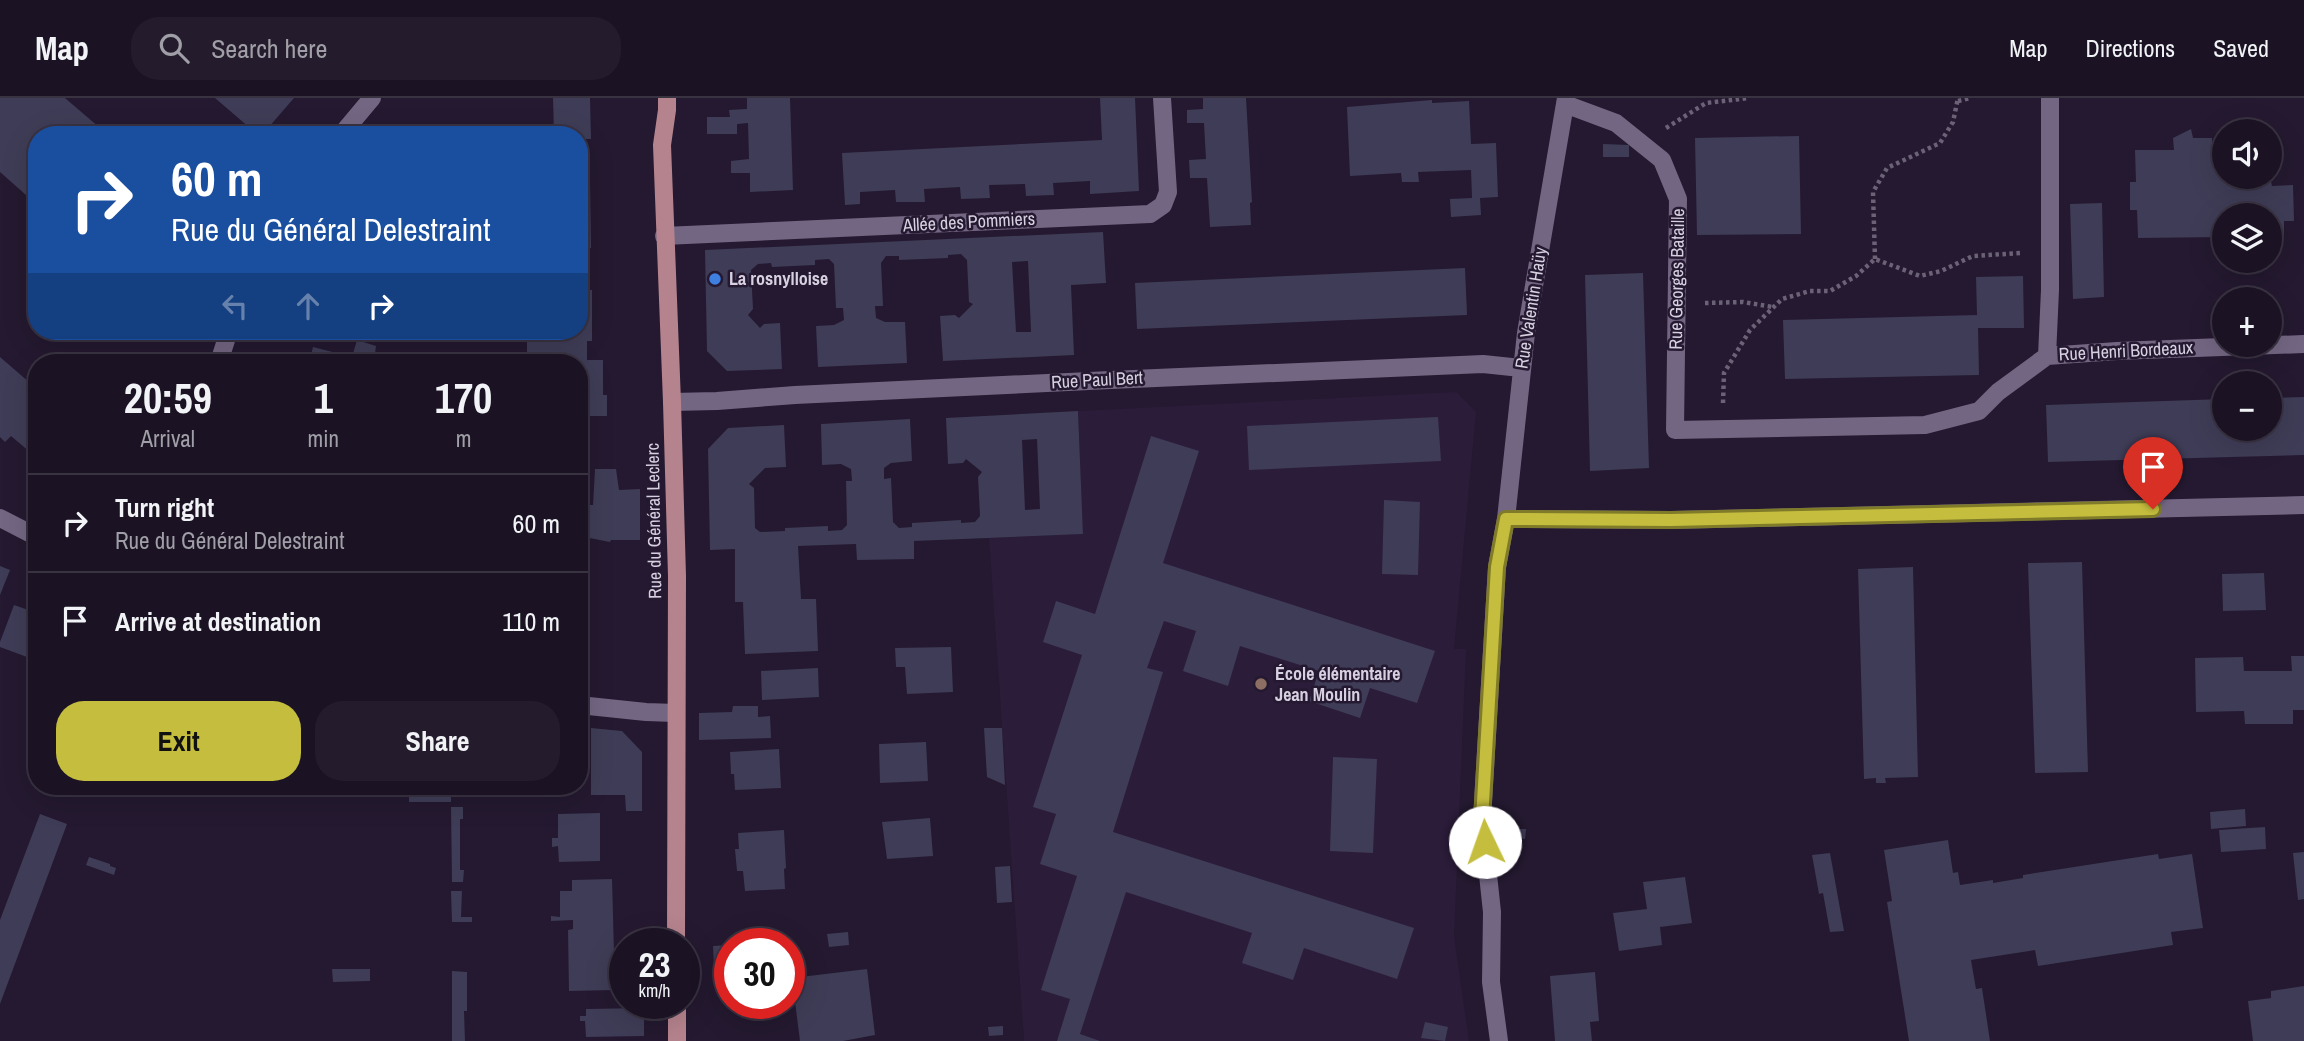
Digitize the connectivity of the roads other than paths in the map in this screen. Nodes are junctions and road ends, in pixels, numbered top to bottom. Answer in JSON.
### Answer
{"nodes":[{"id":1,"x":372,"y":98,"type":"edge"},
{"id":2,"x":667,"y":98,"type":"edge"},
{"id":3,"x":1162,"y":98,"type":"edge"},
{"id":4,"x":2050,"y":98,"type":"edge"},
{"id":5,"x":1565,"y":101,"type":"edge"},
{"id":6,"x":349,"y":126,"type":"edge"},
{"id":7,"x":664,"y":236,"type":"junction"},
{"id":8,"x":2304,"y":344,"type":"edge"},
{"id":9,"x":2047,"y":356,"type":"junction"},
{"id":10,"x":1521,"y":368,"type":"junction"},
{"id":11,"x":672,"y":402,"type":"junction"},
{"id":12,"x":1675,"y":430,"type":"joint"},
{"id":13,"x":2304,"y":505,"type":"edge"},
{"id":14,"x":0,"y":518,"type":"edge"},
{"id":15,"x":1506,"y":519,"type":"junction"},
{"id":16,"x":28,"y":532,"type":"edge"},
{"id":17,"x":588,"y":706,"type":"edge"},
{"id":18,"x":675,"y":713,"type":"junction"},
{"id":19,"x":676,"y":928,"type":"edge"},
{"id":20,"x":677,"y":1019,"type":"edge"},
{"id":21,"x":677,"y":1041,"type":"edge"},
{"id":22,"x":1499,"y":1041,"type":"edge"}],
"edges":[{"from":1,"to":6,"type":"street"},
{"from":2,"to":7,"type":"main road","name":"Rue du Général Leclerc"},
{"from":3,"to":7,"type":"street","name":"Allée des Pommiers"},
{"from":4,"to":9,"type":"street"},
{"from":5,"to":10,"type":"street","name":"Rue Valentin Haüy"},
{"from":5,"to":12,"type":"street","name":"Rue Georges Bataille"},
{"from":7,"to":11,"type":"main road","name":"Rue du Général Leclerc"},
{"from":8,"to":9,"type":"street","name":"Rue Henri Bordeaux"},
{"from":9,"to":12,"type":"street","name":"Rue Henri Bordeaux"},
{"from":10,"to":11,"type":"street","name":"Rue Paul Bert"},
{"from":10,"to":15,"type":"street","name":"Rue Valentin Haüy"},
{"from":11,"to":18,"type":"main road","name":"Rue du Général Leclerc"},
{"from":13,"to":15,"type":"street"},
{"from":14,"to":16,"type":"street"},
{"from":15,"to":22,"type":"street","name":"Rue Valentin Haüy"},
{"from":17,"to":18,"type":"street"},
{"from":18,"to":19,"type":"main road","name":"Rue du Général Leclerc"},
{"from":20,"to":21,"type":"main road"}]}
